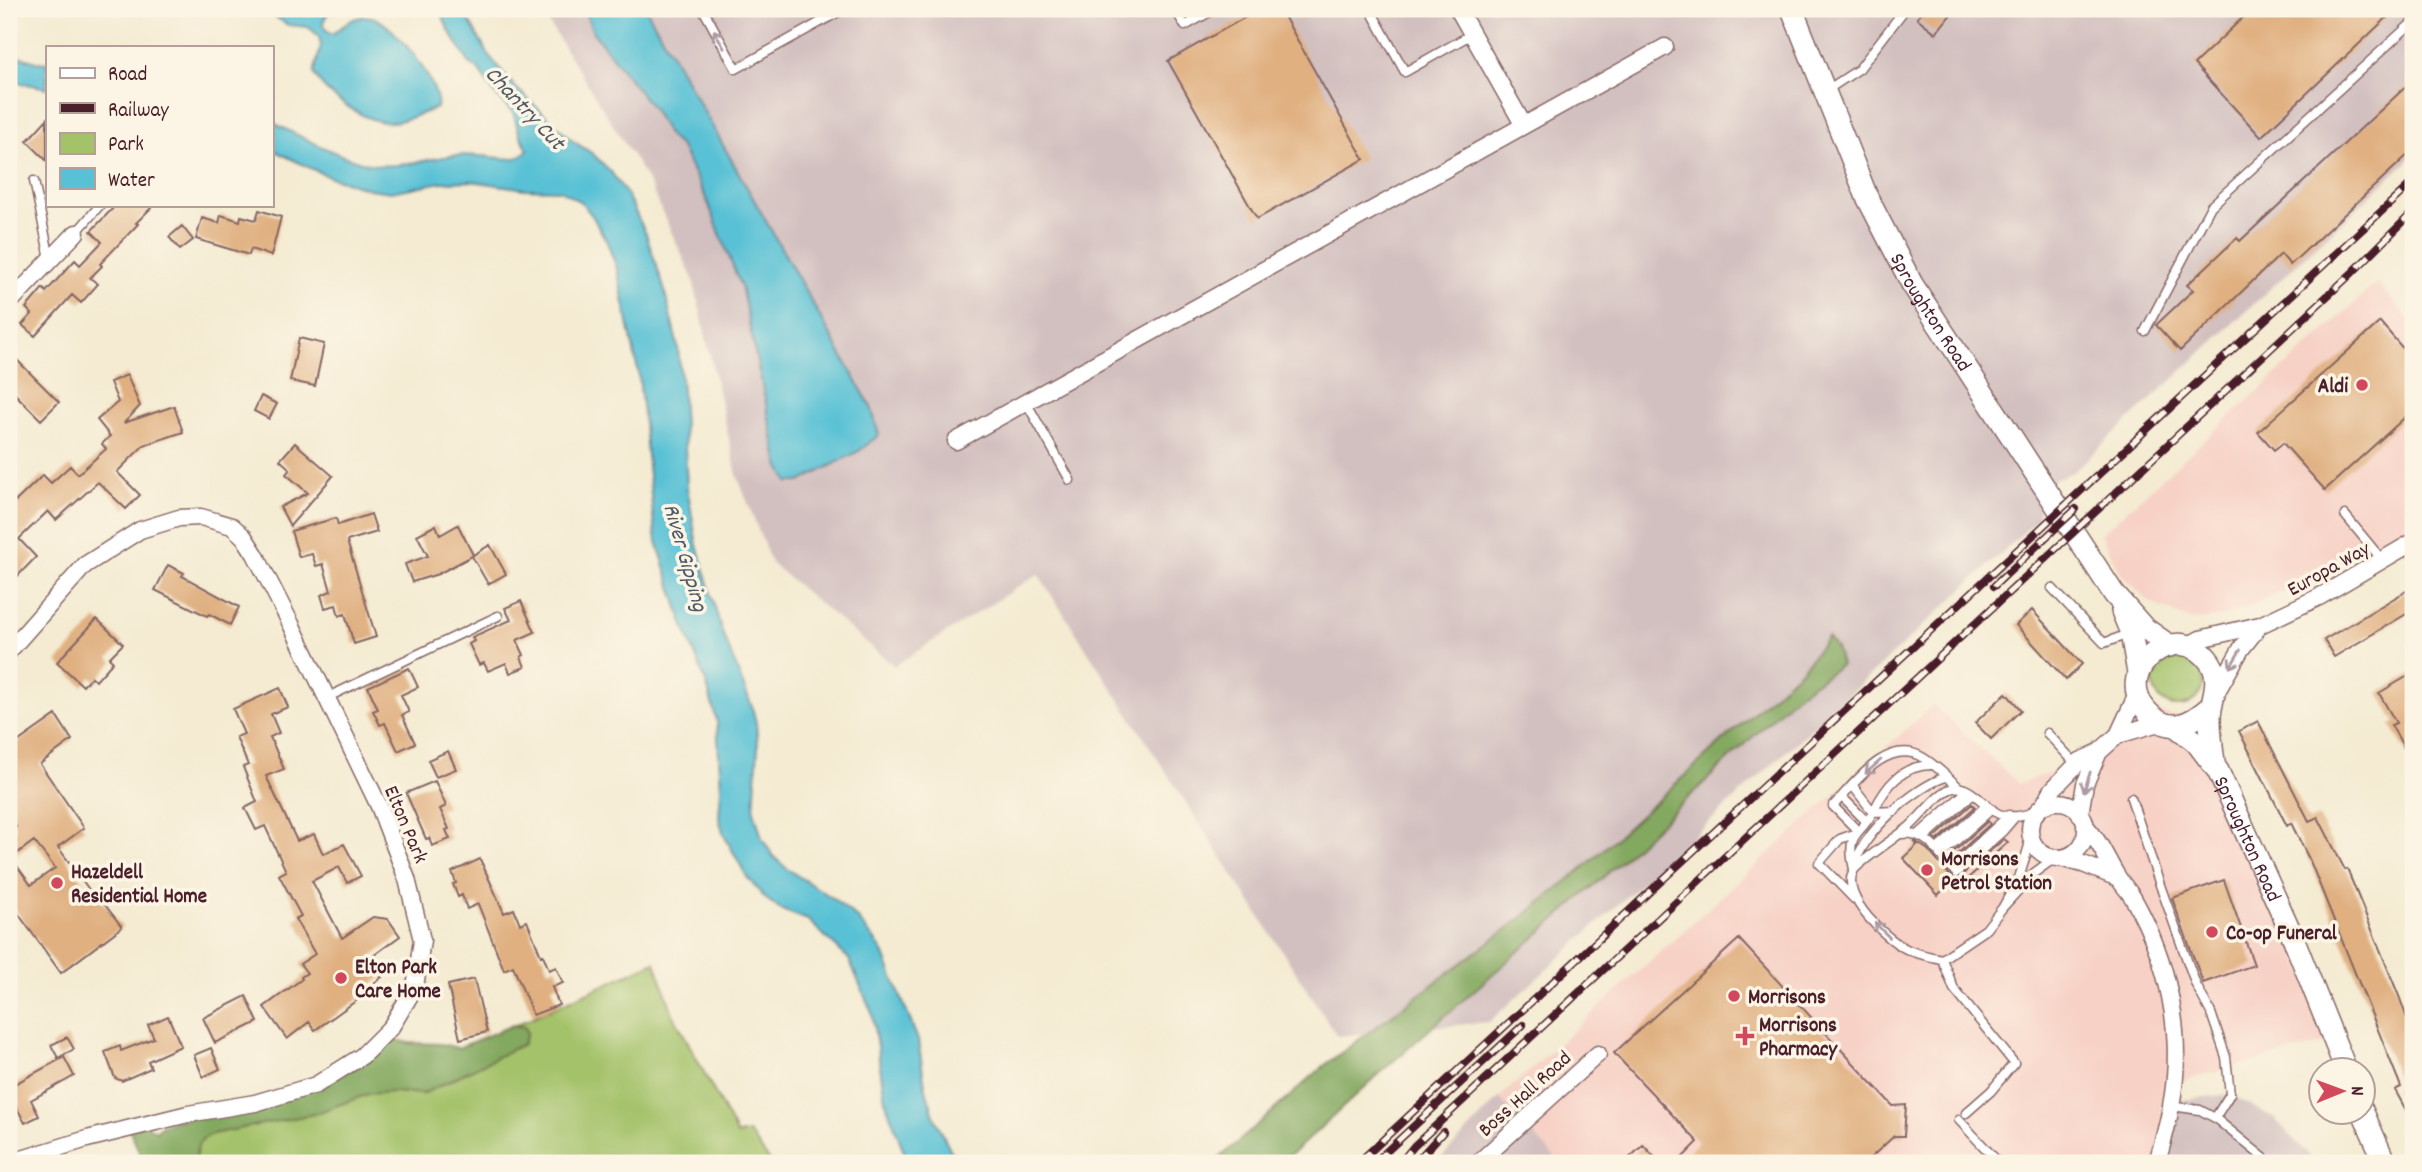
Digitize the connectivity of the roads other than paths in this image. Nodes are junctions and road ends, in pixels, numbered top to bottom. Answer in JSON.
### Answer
{"nodes":[{"id":1,"x":703,"y":9,"type":"edge"},
{"id":2,"x":844,"y":9,"type":"edge"},
{"id":3,"x":1175,"y":9,"type":"edge"},
{"id":4,"x":1215,"y":9,"type":"edge"},
{"id":5,"x":1370,"y":9,"type":"edge"},
{"id":6,"x":1458,"y":9,"type":"edge"},
{"id":7,"x":1792,"y":9,"type":"edge"},
{"id":8,"x":1905,"y":9,"type":"edge"},
{"id":9,"x":2413,"y":22,"type":"edge"},
{"id":10,"x":1472,"y":34,"type":"junction"},
{"id":11,"x":1665,"y":47,"type":"dead end"},
{"id":12,"x":1824,"y":91,"type":"junction"},
{"id":13,"x":1523,"y":124,"type":"junction"},
{"id":14,"x":34,"y":181,"type":"dead end"},
{"id":15,"x":99,"y":206,"type":"edge"},
{"id":16,"x":76,"y":233,"type":"joint"},
{"id":17,"x":50,"y":259,"type":"junction"},
{"id":18,"x":2413,"y":298,"type":"edge"},
{"id":19,"x":9,"y":303,"type":"edge"},
{"id":20,"x":2413,"y":306,"type":"edge"},
{"id":21,"x":2145,"y":331,"type":"dead end"},
{"id":22,"x":1026,"y":402,"type":"junction"},
{"id":23,"x":956,"y":441,"type":"dead end"},
{"id":24,"x":1070,"y":480,"type":"dead end"},
{"id":25,"x":2345,"y":515,"type":"dead end"},
{"id":26,"x":2413,"y":542,"type":"edge"},
{"id":27,"x":2383,"y":561,"type":"junction"},
{"id":28,"x":2052,"y":588,"type":"dead end"},
{"id":29,"x":2115,"y":594,"type":"junction"},
{"id":30,"x":498,"y":616,"type":"dead end"},
{"id":31,"x":2260,"y":625,"type":"junction"},
{"id":32,"x":2131,"y":633,"type":"junction"},
{"id":33,"x":2178,"y":646,"type":"junction"},
{"id":34,"x":9,"y":651,"type":"edge"},
{"id":35,"x":2138,"y":682,"type":"junction"},
{"id":36,"x":327,"y":698,"type":"junction"},
{"id":37,"x":2213,"y":700,"type":"junction"},
{"id":38,"x":2168,"y":724,"type":"junction"},
{"id":39,"x":2047,"y":733,"type":"dead end"},
{"id":40,"x":2119,"y":736,"type":"junction"},
{"id":41,"x":2099,"y":752,"type":"junction"},
{"id":42,"x":2214,"y":762,"type":"junction"},
{"id":43,"x":2076,"y":764,"type":"junction"},
{"id":44,"x":1932,"y":765,"type":"junction"},
{"id":45,"x":1946,"y":777,"type":"junction"},
{"id":46,"x":1853,"y":786,"type":"junction"},
{"id":47,"x":1967,"y":791,"type":"junction"},
{"id":48,"x":1843,"y":797,"type":"junction"},
{"id":49,"x":2131,"y":798,"type":"dead end"},
{"id":50,"x":1989,"y":807,"type":"junction"},
{"id":51,"x":2039,"y":809,"type":"junction"},
{"id":52,"x":1895,"y":811,"type":"junction"},
{"id":53,"x":1873,"y":812,"type":"junction"},
{"id":54,"x":2012,"y":816,"type":"junction"},
{"id":55,"x":2083,"y":820,"type":"junction"},
{"id":56,"x":1866,"y":821,"type":"junction"},
{"id":57,"x":1856,"y":832,"type":"junction"},
{"id":58,"x":1899,"y":834,"type":"junction"},
{"id":59,"x":1921,"y":836,"type":"junction"},
{"id":60,"x":2031,"y":839,"type":"junction"},
{"id":61,"x":1938,"y":852,"type":"junction"},
{"id":62,"x":2058,"y":857,"type":"junction"},
{"id":63,"x":1854,"y":869,"type":"junction"},
{"id":64,"x":2118,"y":878,"type":"junction"},
{"id":65,"x":1856,"y":902,"type":"junction"},
{"id":66,"x":2003,"y":907,"type":"junction"},
{"id":67,"x":1942,"y":959,"type":"junction"},
{"id":68,"x":1598,"y":1054,"type":"dead end"},
{"id":69,"x":2340,"y":1056,"type":"edge"},
{"id":70,"x":2172,"y":1105,"type":"junction"},
{"id":71,"x":1966,"y":1113,"type":"dead end"},
{"id":72,"x":2215,"y":1118,"type":"junction"},
{"id":73,"x":1959,"y":1120,"type":"dead end"},
{"id":74,"x":2369,"y":1126,"type":"edge"},
{"id":75,"x":9,"y":1163,"type":"edge"},
{"id":76,"x":1478,"y":1163,"type":"edge"},
{"id":77,"x":2000,"y":1163,"type":"edge"},
{"id":78,"x":2157,"y":1163,"type":"edge"},
{"id":79,"x":2270,"y":1163,"type":"edge"},
{"id":80,"x":2385,"y":1163,"type":"edge"}],
"edges":[{"from":2,"to":1,"type":"lane","one_way":true},
{"from":3,"to":4,"type":"lane"},
{"from":5,"to":10,"type":"lane"},
{"from":6,"to":10,"type":"street"},
{"from":7,"to":12,"type":"street","name":"Sproughton Road"},
{"from":8,"to":12,"type":"lane"},
{"from":9,"to":21,"type":"lane"},
{"from":10,"to":13,"type":"street"},
{"from":11,"to":13,"type":"street"},
{"from":12,"to":29,"type":"street","name":"Sproughton Road"},
{"from":13,"to":22,"type":"street"},
{"from":14,"to":17,"type":"lane"},
{"from":15,"to":16,"type":"lane"},
{"from":16,"to":17,"type":"street"},
{"from":17,"to":19,"type":"street"},
{"from":18,"to":20,"type":"lane"},
{"from":22,"to":23,"type":"street"},
{"from":22,"to":24,"type":"lane"},
{"from":25,"to":27,"type":"lane"},
{"from":26,"to":27,"type":"street","name":"Europa Way"},
{"from":27,"to":31,"type":"street","name":"Europa Way"},
{"from":28,"to":32,"type":"lane"},
{"from":29,"to":32,"type":"street","name":"Sproughton Road"},
{"from":29,"to":33,"type":"street","name":"Sproughton Road"},
{"from":30,"to":36,"type":"lane"},
{"from":31,"to":33,"type":"street","name":"Europa Way"},
{"from":31,"to":37,"type":"street","name":"Europa Way","one_way":true},
{"from":32,"to":35,"type":"street","name":"Sproughton Road"},
{"from":33,"to":35,"type":"street"},
{"from":33,"to":37,"type":"street","name":"Sproughton Road"},
{"from":34,"to":36,"type":"street","name":"Elton Park"},
{"from":35,"to":38,"type":"street","name":"Sproughton Road"},
{"from":35,"to":40,"type":"street"},
{"from":36,"to":75,"type":"street","name":"Elton Park"},
{"from":37,"to":38,"type":"street"},
{"from":37,"to":42,"type":"street","name":"Sproughton Road"},
{"from":38,"to":40,"type":"street"},
{"from":38,"to":42,"type":"street","name":"Sproughton Road"},
{"from":39,"to":43,"type":"lane"},
{"from":40,"to":41,"type":"street"},
{"from":41,"to":43,"type":"street"},
{"from":41,"to":55,"type":"street","one_way":true},
{"from":42,"to":69,"type":"street","name":"Sproughton Road"},
{"from":43,"to":51,"type":"street"},
{"from":44,"to":45,"type":"lane"},
{"from":44,"to":46,"type":"lane","one_way":true},
{"from":44,"to":53,"type":"lane"},
{"from":45,"to":47,"type":"lane"},
{"from":45,"to":52,"type":"lane"},
{"from":46,"to":48,"type":"lane"},
{"from":46,"to":53,"type":"lane"},
{"from":47,"to":50,"type":"lane"},
{"from":47,"to":58,"type":"lane"},
{"from":47,"to":59,"type":"lane"},
{"from":48,"to":56,"type":"lane"},
{"from":48,"to":57,"type":"lane"},
{"from":49,"to":72,"type":"lane"},
{"from":50,"to":54,"type":"lane"},
{"from":50,"to":61,"type":"lane"},
{"from":51,"to":54,"type":"lane"},
{"from":51,"to":55,"type":"street"},
{"from":51,"to":60,"type":"street"},
{"from":52,"to":53,"type":"lane"},
{"from":52,"to":63,"type":"lane"},
{"from":53,"to":56,"type":"lane"},
{"from":54,"to":61,"type":"lane"},
{"from":55,"to":62,"type":"street"},
{"from":55,"to":64,"type":"street"},
{"from":56,"to":57,"type":"lane"},
{"from":57,"to":63,"type":"lane"},
{"from":57,"to":65,"type":"lane"},
{"from":58,"to":59,"type":"lane"},
{"from":58,"to":63,"type":"lane"},
{"from":59,"to":61,"type":"lane"},
{"from":60,"to":62,"type":"street"},
{"from":60,"to":66,"type":"lane"},
{"from":62,"to":64,"type":"street"},
{"from":62,"to":66,"type":"lane"},
{"from":63,"to":65,"type":"lane"},
{"from":64,"to":70,"type":"street"},
{"from":67,"to":65,"type":"lane","one_way":true},
{"from":66,"to":67,"type":"lane"},
{"from":67,"to":71,"type":"lane"},
{"from":68,"to":76,"type":"street","name":"Boss Hall Road"},
{"from":70,"to":72,"type":"lane"},
{"from":70,"to":78,"type":"street"},
{"from":72,"to":79,"type":"lane"},
{"from":73,"to":77,"type":"lane"},
{"from":74,"to":80,"type":"street"}]}
